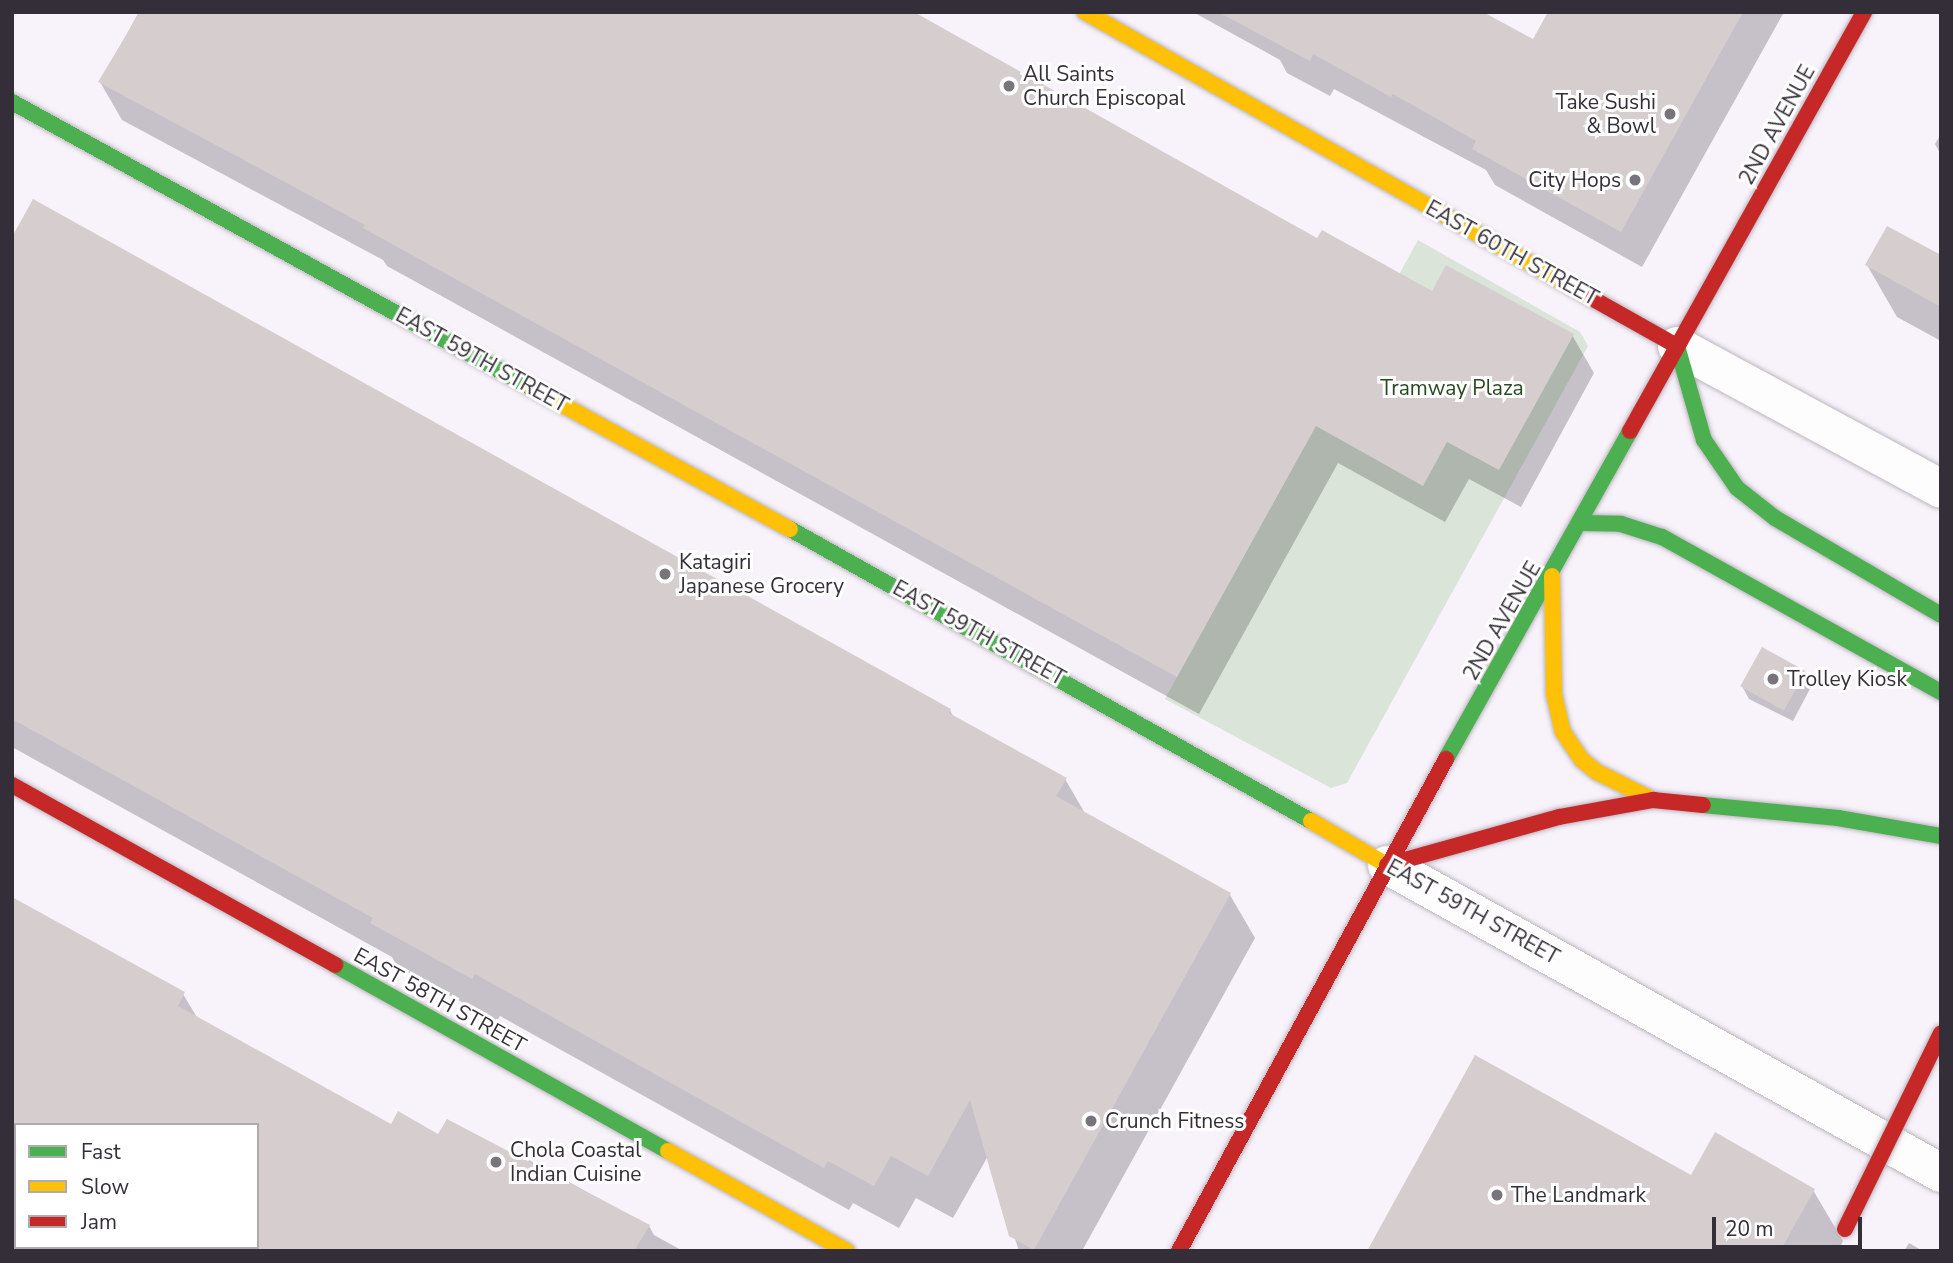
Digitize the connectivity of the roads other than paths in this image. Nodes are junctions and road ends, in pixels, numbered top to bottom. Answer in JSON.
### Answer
{"nodes":[{"id":1,"x":1085,"y":12,"type":"edge"},
{"id":2,"x":1864,"y":12,"type":"edge"},
{"id":3,"x":12,"y":102,"type":"edge"},
{"id":4,"x":1677,"y":346,"type":"junction"},
{"id":5,"x":1941,"y":489,"type":"edge"},
{"id":6,"x":1582,"y":523,"type":"junction"},
{"id":7,"x":1552,"y":576,"type":"junction"},
{"id":8,"x":1941,"y":615,"type":"edge"},
{"id":9,"x":1941,"y":692,"type":"edge"},
{"id":10,"x":12,"y":785,"type":"edge"},
{"id":11,"x":1653,"y":800,"type":"junction"},
{"id":12,"x":1941,"y":836,"type":"edge"},
{"id":13,"x":1387,"y":865,"type":"junction"},
{"id":14,"x":1941,"y":1034,"type":"edge"},
{"id":15,"x":1941,"y":1173,"type":"edge"},
{"id":16,"x":1842,"y":1234,"type":"dead end"},
{"id":17,"x":847,"y":1251,"type":"edge"},
{"id":18,"x":1179,"y":1251,"type":"edge"}],
"edges":[{"from":1,"to":4,"type":"main road","name":"EAST 60TH STREET"},
{"from":2,"to":4,"type":"main road","name":"2ND AVENUE"},
{"from":3,"to":13,"type":"main road","name":"EAST 59TH STREET"},
{"from":4,"to":5,"type":"street","name":"EAST 60TH STREET"},
{"from":4,"to":6,"type":"main road","name":"2ND AVENUE"},
{"from":4,"to":8,"type":"main road"},
{"from":6,"to":7,"type":"main road","name":"2ND AVENUE"},
{"from":6,"to":9,"type":"main road"},
{"from":7,"to":11,"type":"main road"},
{"from":7,"to":13,"type":"main road","name":"2ND AVENUE"},
{"from":10,"to":17,"type":"main road","name":"EAST 58TH STREET"},
{"from":11,"to":12,"type":"main road"},
{"from":11,"to":13,"type":"main road"},
{"from":13,"to":15,"type":"street","name":"EAST 59TH STREET"},
{"from":13,"to":18,"type":"main road","name":"2ND AVENUE"},
{"from":14,"to":16,"type":"main road","bridge":true}]}
